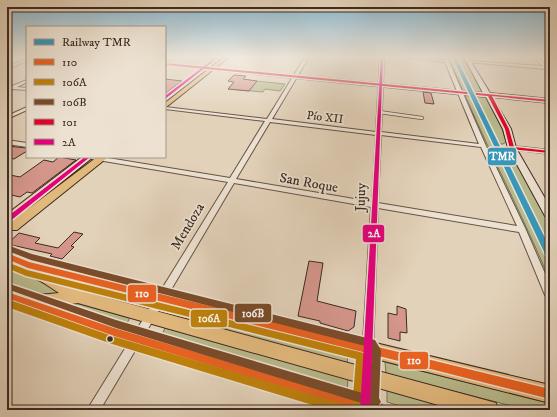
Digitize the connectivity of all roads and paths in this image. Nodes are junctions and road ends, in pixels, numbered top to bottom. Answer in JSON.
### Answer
{"nodes":[{"id":1,"x":197,"y":76,"type":"edge"},
{"id":2,"x":198,"y":76,"type":"edge"},
{"id":3,"x":199,"y":76,"type":"edge"},
{"id":4,"x":291,"y":76,"type":"edge"},
{"id":5,"x":381,"y":76,"type":"edge"},
{"id":6,"x":454,"y":76,"type":"edge"},
{"id":7,"x":477,"y":76,"type":"edge"},
{"id":8,"x":296,"y":77,"type":"junction"},
{"id":9,"x":26,"y":81,"type":"edge"},
{"id":10,"x":381,"y":85,"type":"junction"},
{"id":11,"x":9,"y":88,"type":"edge"},
{"id":12,"x":26,"y":89,"type":"edge"},
{"id":13,"x":461,"y":92,"type":"junction"},
{"id":14,"x":489,"y":95,"type":"junction"},
{"id":15,"x":166,"y":97,"type":"edge"},
{"id":16,"x":550,"y":101,"type":"edge"},
{"id":17,"x":166,"y":102,"type":"edge"},
{"id":18,"x":166,"y":106,"type":"edge"},
{"id":19,"x":166,"y":107,"type":"edge"},
{"id":20,"x":26,"y":108,"type":"edge"},
{"id":21,"x":379,"y":112,"type":"junction"},
{"id":22,"x":7,"y":118,"type":"edge"},
{"id":23,"x":422,"y":118,"type":"dead end"},
{"id":24,"x":268,"y":121,"type":"junction"},
{"id":25,"x":378,"y":134,"type":"junction"},
{"id":26,"x":7,"y":142,"type":"edge"},
{"id":27,"x":26,"y":145,"type":"edge"},
{"id":28,"x":482,"y":146,"type":"junction"},
{"id":29,"x":512,"y":148,"type":"junction"},
{"id":30,"x":550,"y":152,"type":"edge"},
{"id":31,"x":95,"y":158,"type":"edge"},
{"id":32,"x":95,"y":158,"type":"edge"},
{"id":33,"x":102,"y":158,"type":"edge"},
{"id":34,"x":232,"y":181,"type":"junction"},
{"id":35,"x":374,"y":205,"type":"junction"},
{"id":36,"x":550,"y":216,"type":"edge"},
{"id":37,"x":8,"y":226,"type":"edge"},
{"id":38,"x":522,"y":230,"type":"junction"},
{"id":39,"x":7,"y":256,"type":"edge"},
{"id":40,"x":28,"y":265,"type":"junction"},
{"id":41,"x":7,"y":295,"type":"edge"},
{"id":42,"x":550,"y":295,"type":"edge"},
{"id":43,"x":78,"y":297,"type":"junction"},
{"id":44,"x":162,"y":298,"type":"junction"},
{"id":45,"x":27,"y":302,"type":"junction"},
{"id":46,"x":150,"y":317,"type":"junction"},
{"id":47,"x":136,"y":339,"type":"junction"},
{"id":48,"x":369,"y":350,"type":"junction"},
{"id":49,"x":367,"y":377,"type":"junction"},
{"id":50,"x":550,"y":394,"type":"edge"},
{"id":51,"x":368,"y":409,"type":"edge"},
{"id":52,"x":93,"y":410,"type":"edge"},
{"id":53,"x":489,"y":410,"type":"edge"}],
"edges":[{"from":1,"to":15,"type":"main road"},
{"from":2,"to":17,"type":"main road"},
{"from":3,"to":18,"type":"main road"},
{"from":4,"to":8,"type":"street"},
{"from":5,"to":10,"type":"street","name":"Jujuy"},
{"from":6,"to":13,"type":"street"},
{"from":7,"to":14,"type":"street"},
{"from":8,"to":10,"type":"street"},
{"from":8,"to":24,"type":"street","name":"Mendoza"},
{"from":9,"to":11,"type":"street"},
{"from":10,"to":13,"type":"street"},
{"from":10,"to":21,"type":"street","name":"Jujuy"},
{"from":11,"to":12,"type":"street"},
{"from":13,"to":14,"type":"street"},
{"from":13,"to":28,"type":"street"},
{"from":14,"to":16,"type":"street"},
{"from":14,"to":29,"type":"street"},
{"from":19,"to":24,"type":"street","name":"Pío XII"},
{"from":20,"to":22,"type":"street"},
{"from":21,"to":23,"type":"lane"},
{"from":21,"to":25,"type":"street","name":"Jujuy"},
{"from":24,"to":25,"type":"street","name":"Pío XII"},
{"from":24,"to":34,"type":"street","name":"Mendoza"},
{"from":25,"to":28,"type":"street","name":"Pío XII"},
{"from":25,"to":35,"type":"street","name":"Jujuy"},
{"from":26,"to":27,"type":"street"},
{"from":28,"to":38,"type":"street"},
{"from":29,"to":30,"type":"street"},
{"from":29,"to":36,"type":"street"},
{"from":31,"to":37,"type":"main road"},
{"from":32,"to":37,"type":"main road"},
{"from":33,"to":34,"type":"street","name":"San Roque"},
{"from":34,"to":35,"type":"street","name":"San Roque"},
{"from":34,"to":44,"type":"street","name":"Mendoza"},
{"from":35,"to":38,"type":"street","name":"San Roque"},
{"from":35,"to":48,"type":"street","name":"Jujuy"},
{"from":38,"to":42,"type":"street"},
{"from":39,"to":40,"type":"main road"},
{"from":40,"to":43,"type":"main road"},
{"from":40,"to":44,"type":"main road"},
{"from":41,"to":45,"type":"main road"},
{"from":43,"to":45,"type":"main road"},
{"from":43,"to":46,"type":"main road"},
{"from":44,"to":46,"type":"street","name":"Mendoza"},
{"from":44,"to":48,"type":"main road"},
{"from":45,"to":47,"type":"main road"},
{"from":46,"to":47,"type":"street","name":"Mendoza"},
{"from":46,"to":49,"type":"main road"},
{"from":47,"to":51,"type":"main road"},
{"from":47,"to":52,"type":"street","name":"Mendoza"},
{"from":48,"to":49,"type":"street","name":"Jujuy"},
{"from":48,"to":50,"type":"main road"},
{"from":49,"to":51,"type":"street","name":"Jujuy"},
{"from":49,"to":53,"type":"main road"}]}
